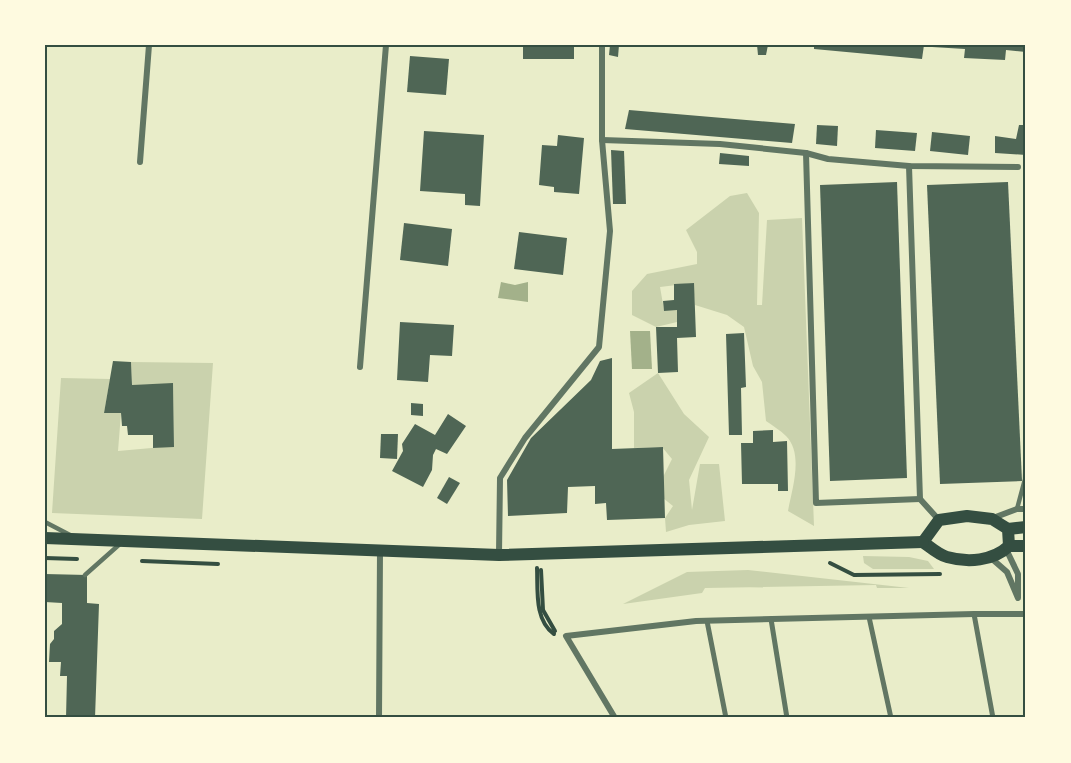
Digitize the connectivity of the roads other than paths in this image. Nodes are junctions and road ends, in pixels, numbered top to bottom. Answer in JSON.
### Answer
{"nodes":[{"id":1,"x":149,"y":45,"type":"edge"},
{"id":2,"x":386,"y":45,"type":"edge"},
{"id":3,"x":602,"y":45,"type":"edge"},
{"id":4,"x":602,"y":140,"type":"junction"},
{"id":5,"x":806,"y":153,"type":"junction"},
{"id":6,"x":140,"y":162,"type":"dead end"},
{"id":7,"x":909,"y":166,"type":"junction"},
{"id":8,"x":1018,"y":167,"type":"dead end"},
{"id":9,"x":360,"y":367,"type":"dead end"},
{"id":10,"x":1026,"y":440,"type":"edge"},
{"id":11,"x":920,"y":499,"type":"junction"},
{"id":12,"x":1017,"y":508,"type":"junction"},
{"id":13,"x":1026,"y":508,"type":"edge"},
{"id":14,"x":992,"y":519,"type":"junction"},
{"id":15,"x":939,"y":520,"type":"junction"},
{"id":16,"x":45,"y":522,"type":"edge"},
{"id":17,"x":1026,"y":526,"type":"edge"},
{"id":18,"x":1008,"y":529,"type":"junction"},
{"id":19,"x":46,"y":539,"type":"edge"},
{"id":20,"x":78,"y":539,"type":"junction"},
{"id":21,"x":124,"y":541,"type":"junction"},
{"id":22,"x":923,"y":542,"type":"junction"},
{"id":23,"x":1026,"y":546,"type":"edge"},
{"id":24,"x":1007,"y":547,"type":"junction"},
{"id":25,"x":380,"y":550,"type":"junction"},
{"id":26,"x":499,"y":555,"type":"junction"},
{"id":27,"x":991,"y":558,"type":"junction"},
{"id":28,"x":85,"y":575,"type":"dead end"},
{"id":29,"x":1018,"y":598,"type":"junction"},
{"id":30,"x":974,"y":614,"type":"junction"},
{"id":31,"x":1017,"y":614,"type":"junction"},
{"id":32,"x":1026,"y":614,"type":"edge"},
{"id":33,"x":869,"y":617,"type":"junction"},
{"id":34,"x":771,"y":619,"type":"junction"},
{"id":35,"x":707,"y":621,"type":"junction"},
{"id":36,"x":379,"y":718,"type":"edge"},
{"id":37,"x":615,"y":718,"type":"edge"},
{"id":38,"x":726,"y":718,"type":"edge"},
{"id":39,"x":787,"y":718,"type":"edge"},
{"id":40,"x":891,"y":718,"type":"edge"},
{"id":41,"x":993,"y":718,"type":"edge"}],
"edges":[{"from":1,"to":6,"type":"street"},
{"from":2,"to":9,"type":"street"},
{"from":3,"to":4,"type":"street"},
{"from":4,"to":5,"type":"street"},
{"from":4,"to":26,"type":"street"},
{"from":5,"to":7,"type":"street"},
{"from":5,"to":11,"type":"street"},
{"from":7,"to":8,"type":"street"},
{"from":7,"to":11,"type":"street"},
{"from":10,"to":12,"type":"lane"},
{"from":11,"to":15,"type":"street"},
{"from":12,"to":13,"type":"street"},
{"from":12,"to":14,"type":"street"},
{"from":14,"to":15,"type":"main road"},
{"from":14,"to":18,"type":"main road"},
{"from":15,"to":22,"type":"main road"},
{"from":16,"to":20,"type":"lane"},
{"from":17,"to":18,"type":"main road"},
{"from":18,"to":24,"type":"main road"},
{"from":19,"to":20,"type":"main road"},
{"from":20,"to":21,"type":"main road"},
{"from":21,"to":25,"type":"main road"},
{"from":21,"to":28,"type":"lane"},
{"from":22,"to":26,"type":"main road"},
{"from":22,"to":27,"type":"main road"},
{"from":23,"to":24,"type":"main road"},
{"from":24,"to":27,"type":"main road"},
{"from":24,"to":29,"type":"street"},
{"from":25,"to":26,"type":"main road"},
{"from":25,"to":36,"type":"street"},
{"from":27,"to":29,"type":"street"},
{"from":29,"to":31,"type":"street"},
{"from":30,"to":31,"type":"street"},
{"from":30,"to":33,"type":"street"},
{"from":30,"to":41,"type":"street"},
{"from":31,"to":32,"type":"street"},
{"from":33,"to":34,"type":"street"},
{"from":33,"to":40,"type":"street"},
{"from":34,"to":35,"type":"street"},
{"from":34,"to":39,"type":"street"},
{"from":35,"to":37,"type":"street"},
{"from":35,"to":38,"type":"street"}]}
